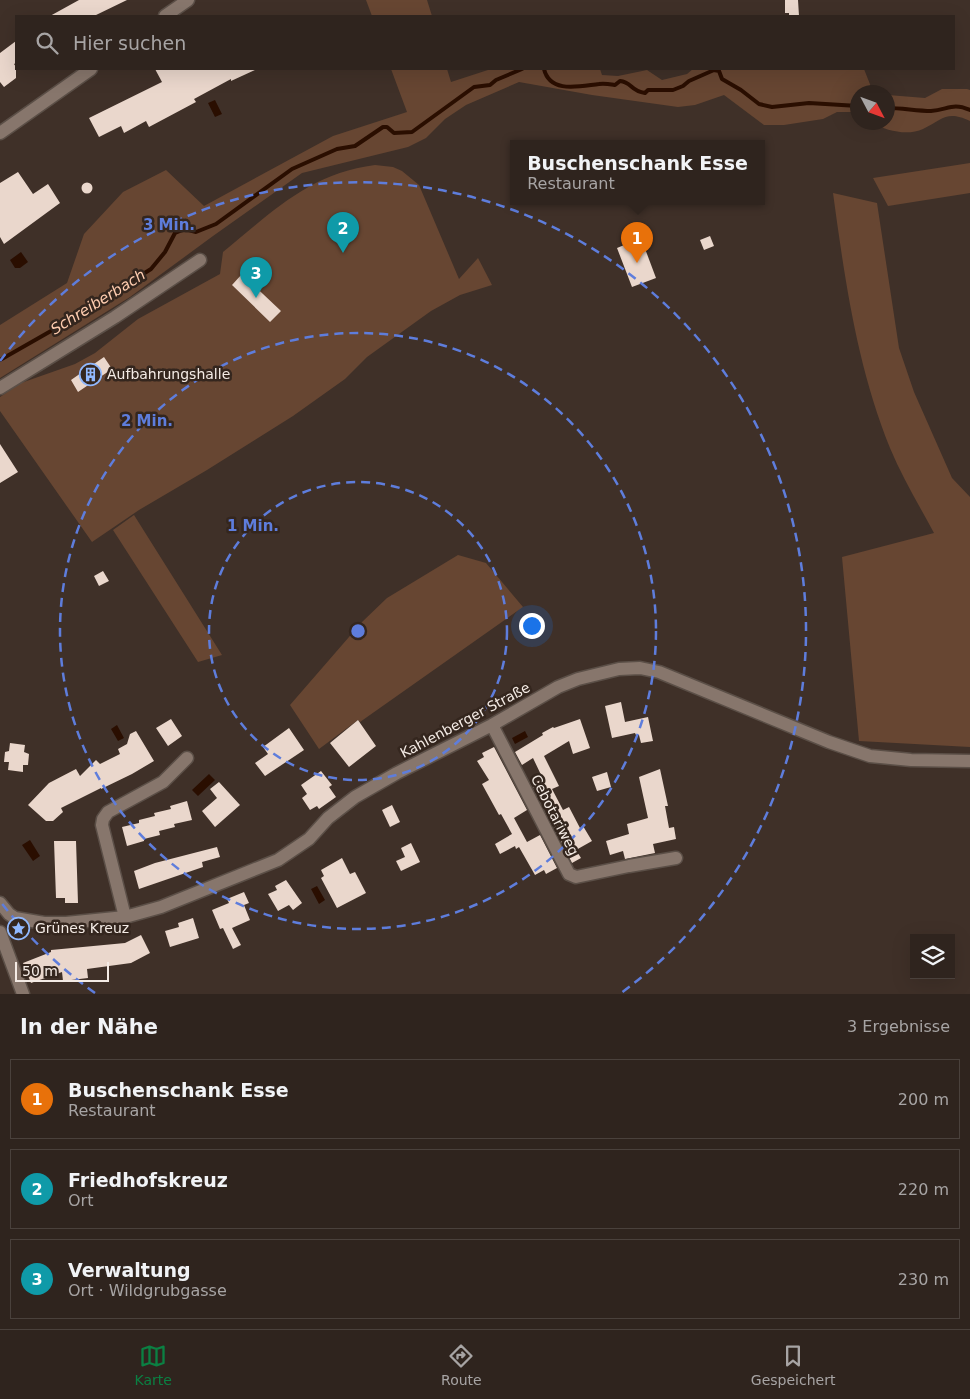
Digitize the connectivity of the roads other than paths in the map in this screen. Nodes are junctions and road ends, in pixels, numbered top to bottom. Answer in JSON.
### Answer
{"nodes":[{"id":1,"x":188,"y":0,"type":"edge"},
{"id":2,"x":166,"y":15,"type":"edge"},
{"id":3,"x":90,"y":70,"type":"edge"},
{"id":4,"x":0,"y":133,"type":"edge"},
{"id":5,"x":200,"y":260,"type":"dead end"},
{"id":6,"x":0,"y":388,"type":"edge"},
{"id":7,"x":492,"y":725,"type":"junction"},
{"id":8,"x":187,"y":758,"type":"dead end"},
{"id":9,"x":970,"y":761,"type":"edge"},
{"id":10,"x":676,"y":858,"type":"dead end"},
{"id":11,"x":0,"y":903,"type":"edge"},
{"id":12,"x":9,"y":914,"type":"junction"},
{"id":13,"x":125,"y":917,"type":"junction"},
{"id":14,"x":0,"y":931,"type":"edge"},
{"id":15,"x":23,"y":994,"type":"edge"}],
"edges":[{"from":1,"to":2,"type":"street"},
{"from":3,"to":4,"type":"street"},
{"from":5,"to":6,"type":"street"},
{"from":7,"to":9,"type":"street","name":"Kahlenberger Straße"},
{"from":7,"to":10,"type":"street","name":"Cebotariweg"},
{"from":7,"to":13,"type":"street","name":"Kahlenberger Straße"},
{"from":8,"to":13,"type":"street"},
{"from":11,"to":12,"type":"street"},
{"from":12,"to":13,"type":"street","name":"Kahlenberger Straße"},
{"from":12,"to":14,"type":"street"},
{"from":14,"to":15,"type":"street"}]}
